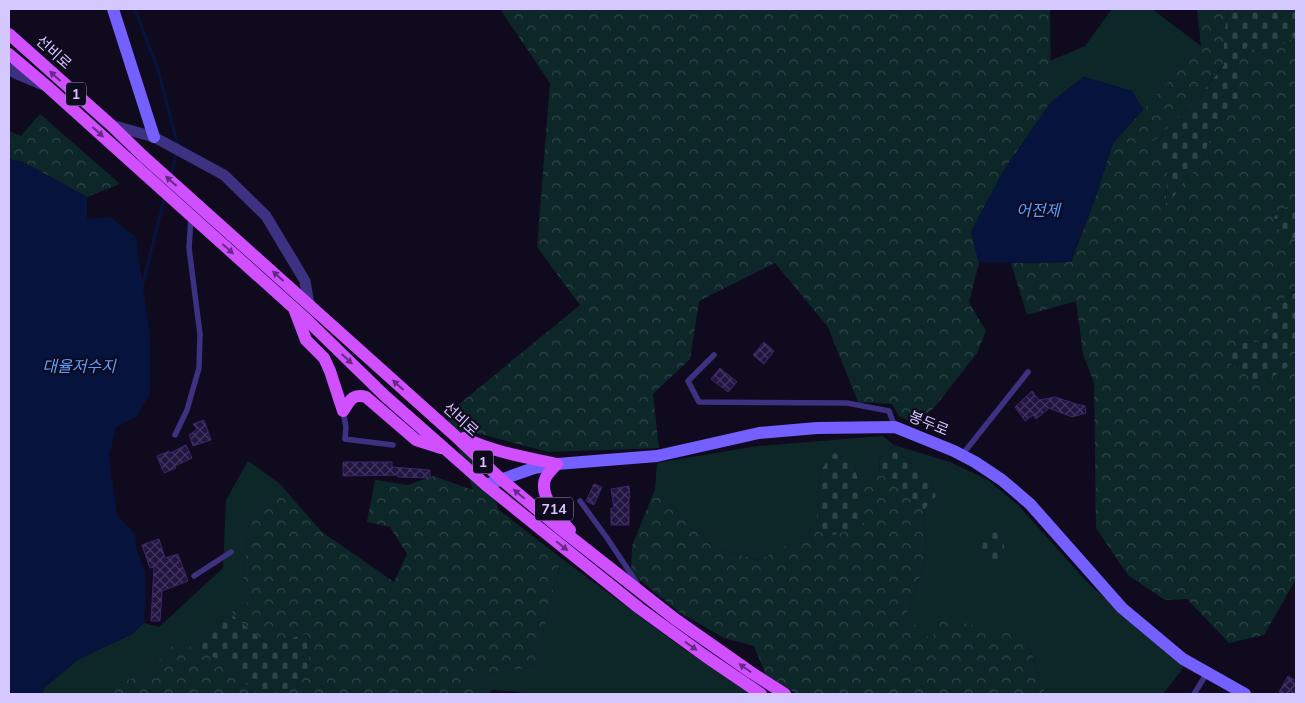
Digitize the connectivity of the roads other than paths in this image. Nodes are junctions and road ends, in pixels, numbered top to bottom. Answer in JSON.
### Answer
{"nodes":[{"id":1,"x":113,"y":9,"type":"edge"},
{"id":2,"x":9,"y":34,"type":"edge"},
{"id":3,"x":9,"y":54,"type":"edge"},
{"id":4,"x":9,"y":69,"type":"edge"},
{"id":5,"x":49,"y":88,"type":"junction"},
{"id":6,"x":111,"y":124,"type":"junction"},
{"id":7,"x":154,"y":137,"type":"junction"},
{"id":8,"x":191,"y":217,"type":"junction"},
{"id":9,"x":309,"y":304,"type":"junction"},
{"id":10,"x":294,"y":309,"type":"junction"},
{"id":11,"x":714,"y":355,"type":"dead end"},
{"id":12,"x":1028,"y":372,"type":"dead end"},
{"id":13,"x":343,"y":411,"type":"junction"},
{"id":14,"x":895,"y":427,"type":"junction"},
{"id":15,"x":452,"y":433,"type":"junction"},
{"id":16,"x":175,"y":435,"type":"dead end"},
{"id":17,"x":392,"y":445,"type":"dead end"},
{"id":18,"x":445,"y":449,"type":"junction"},
{"id":19,"x":962,"y":455,"type":"junction"},
{"id":20,"x":557,"y":464,"type":"junction"},
{"id":21,"x":502,"y":480,"type":"junction"},
{"id":22,"x":486,"y":486,"type":"junction"},
{"id":23,"x":580,"y":501,"type":"dead end"},
{"id":24,"x":586,"y":549,"type":"junction"},
{"id":25,"x":231,"y":552,"type":"dead end"},
{"id":26,"x":194,"y":576,"type":"dead end"},
{"id":27,"x":643,"y":594,"type":"junction"},
{"id":28,"x":1207,"y":673,"type":"junction"},
{"id":29,"x":761,"y":694,"type":"edge"},
{"id":30,"x":785,"y":694,"type":"edge"},
{"id":31,"x":1194,"y":694,"type":"edge"},
{"id":32,"x":1245,"y":694,"type":"edge"}],
"edges":[{"from":1,"to":7,"type":"main road"},
{"from":6,"to":2,"type":"main road","name":"선비로","number":"1","one_way":true},
{"from":3,"to":5,"type":"main road","name":"선비로","number":"1"},
{"from":4,"to":5,"type":"street"},
{"from":5,"to":8,"type":"main road","name":"선비로","number":"1","one_way":true},
{"from":6,"to":7,"type":"street"},
{"from":9,"to":6,"type":"main road","name":"선비로","number":"1","one_way":true},
{"from":7,"to":9,"type":"street"},
{"from":8,"to":10,"type":"main road","number":"1","one_way":true},
{"from":8,"to":16,"type":"lane"},
{"from":15,"to":9,"type":"main road","name":"선비로","number":"1","one_way":true},
{"from":10,"to":13,"type":"main road"},
{"from":10,"to":18,"type":"main road","number":"1","one_way":true},
{"from":11,"to":14,"type":"lane"},
{"from":12,"to":19,"type":"lane"},
{"from":13,"to":17,"type":"lane"},
{"from":13,"to":18,"type":"main road"},
{"from":14,"to":19,"type":"main road","name":"봉두로"},
{"from":14,"to":20,"type":"main road","name":"봉두로"},
{"from":15,"to":20,"type":"main road"},
{"from":15,"to":21,"type":"main road","name":"선비로","number":"1"},
{"from":18,"to":22,"type":"main road","number":"1"},
{"from":19,"to":28,"type":"main road","name":"봉두로"},
{"from":20,"to":21,"type":"main road","name":"봉두로"},
{"from":20,"to":24,"type":"main road","number":"714"},
{"from":21,"to":22,"type":"main road","name":"봉두로"},
{"from":24,"to":21,"type":"main road","name":"선비로","number":"1","one_way":true},
{"from":22,"to":29,"type":"main road","number":"1","one_way":true},
{"from":23,"to":27,"type":"lane"},
{"from":24,"to":27,"type":"main road","name":"선비로","number":"1"},
{"from":25,"to":26,"type":"lane"},
{"from":30,"to":27,"type":"main road","name":"선비로","number":"1","one_way":true},
{"from":28,"to":31,"type":"lane"},
{"from":28,"to":32,"type":"main road","name":"봉두로"}]}
